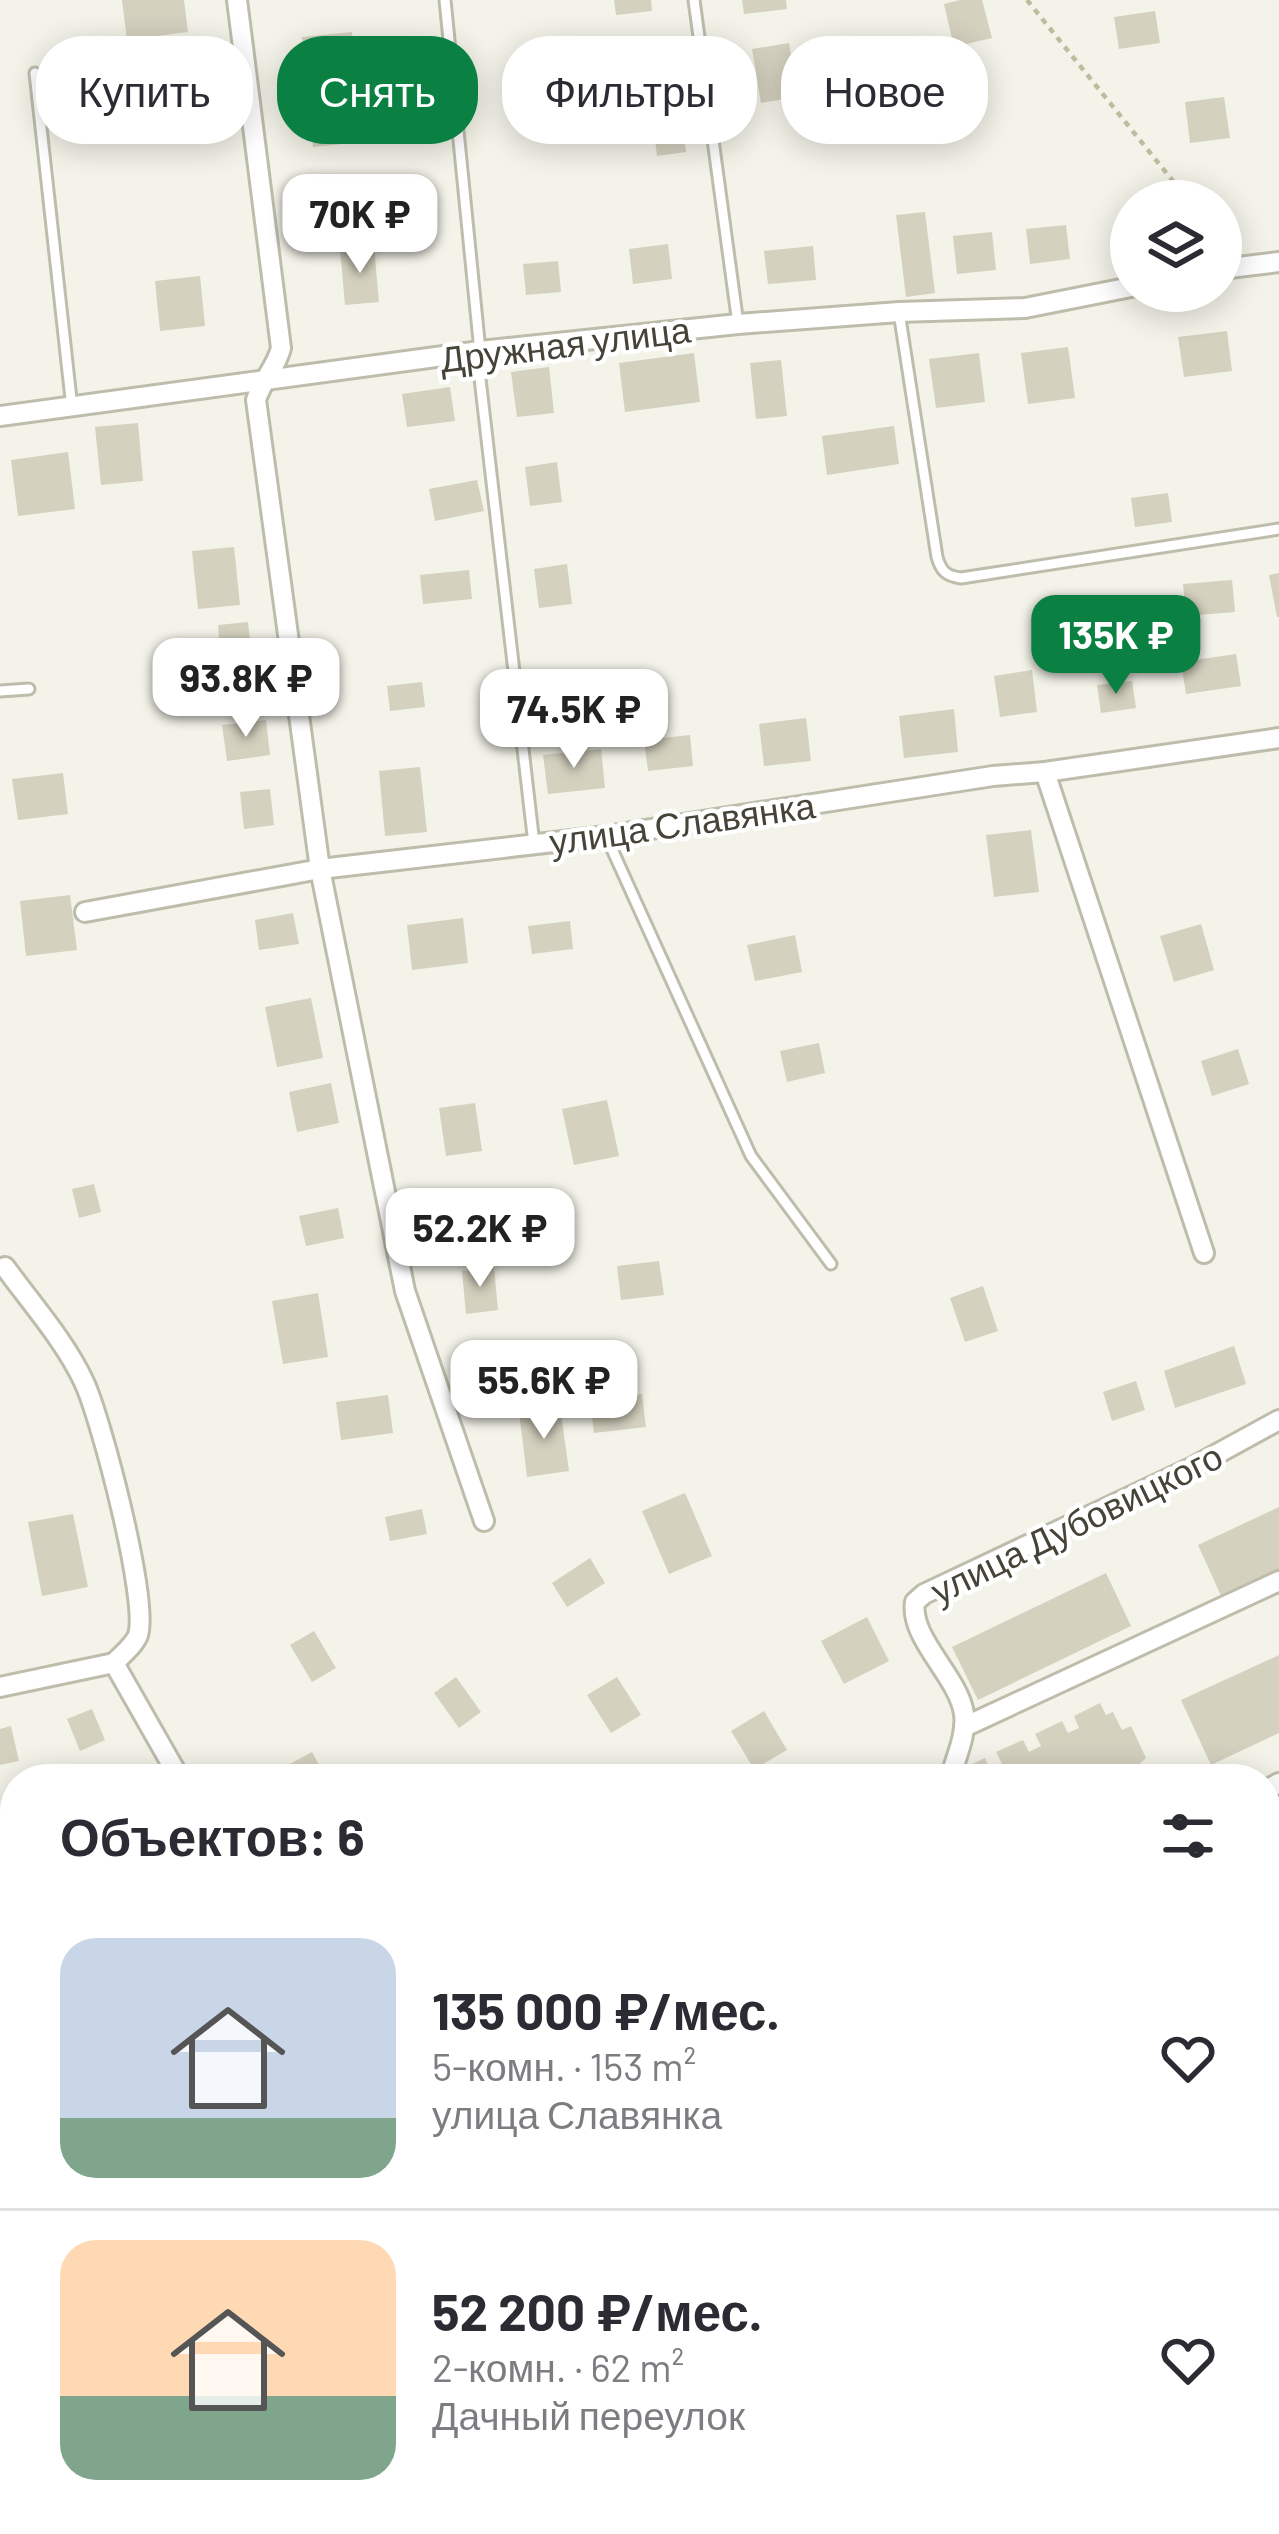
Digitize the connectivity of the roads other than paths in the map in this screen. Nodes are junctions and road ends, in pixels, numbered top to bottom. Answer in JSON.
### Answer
{"nodes":[{"id":1,"x":237,"y":0,"type":"edge"},
{"id":2,"x":445,"y":0,"type":"edge"},
{"id":3,"x":694,"y":0,"type":"edge"},
{"id":4,"x":35,"y":73,"type":"dead end"},
{"id":5,"x":1279,"y":262,"type":"edge"},
{"id":6,"x":1242,"y":266,"type":"edge"},
{"id":7,"x":1110,"y":291,"type":"edge"},
{"id":8,"x":899,"y":312,"type":"junction"},
{"id":9,"x":738,"y":324,"type":"junction"},
{"id":10,"x":480,"y":351,"type":"junction"},
{"id":11,"x":261,"y":384,"type":"junction"},
{"id":12,"x":72,"y":408,"type":"junction"},
{"id":13,"x":0,"y":416,"type":"edge"},
{"id":14,"x":1279,"y":529,"type":"edge"},
{"id":15,"x":29,"y":689,"type":"dead end"},
{"id":16,"x":0,"y":691,"type":"edge"},
{"id":17,"x":1279,"y":738,"type":"edge"},
{"id":18,"x":1046,"y":772,"type":"junction"},
{"id":19,"x":606,"y":836,"type":"junction"},
{"id":20,"x":534,"y":844,"type":"junction"},
{"id":21,"x":320,"y":869,"type":"junction"},
{"id":22,"x":85,"y":912,"type":"dead end"},
{"id":23,"x":1204,"y":1253,"type":"dead end"},
{"id":24,"x":831,"y":1264,"type":"dead end"},
{"id":25,"x":5,"y":1267,"type":"dead end"},
{"id":26,"x":1279,"y":1420,"type":"edge"},
{"id":27,"x":484,"y":1521,"type":"dead end"},
{"id":28,"x":1279,"y":1581,"type":"edge"},
{"id":29,"x":114,"y":1663,"type":"junction"},
{"id":30,"x":0,"y":1687,"type":"edge"},
{"id":31,"x":964,"y":1727,"type":"junction"},
{"id":32,"x":171,"y":1764,"type":"edge"},
{"id":33,"x":954,"y":1764,"type":"edge"}],
"edges":[{"from":1,"to":11,"type":"street"},
{"from":2,"to":10,"type":"lane"},
{"from":3,"to":9,"type":"lane"},
{"from":4,"to":12,"type":"lane"},
{"from":5,"to":6,"type":"street"},
{"from":7,"to":8,"type":"street","name":"Дружная улица"},
{"from":8,"to":9,"type":"street","name":"Дружная улица"},
{"from":8,"to":14,"type":"lane"},
{"from":9,"to":10,"type":"street","name":"Дружная улица"},
{"from":10,"to":11,"type":"street","name":"Дружная улица"},
{"from":10,"to":20,"type":"lane"},
{"from":11,"to":12,"type":"street","name":"Дружная улица"},
{"from":11,"to":21,"type":"street"},
{"from":12,"to":13,"type":"street","name":"Дружная улица"},
{"from":15,"to":16,"type":"lane"},
{"from":17,"to":18,"type":"street","name":"улица Славянка"},
{"from":18,"to":19,"type":"street","name":"улица Славянка"},
{"from":18,"to":23,"type":"street"},
{"from":19,"to":20,"type":"street","name":"улица Славянка"},
{"from":19,"to":24,"type":"lane"},
{"from":20,"to":21,"type":"street","name":"улица Славянка"},
{"from":21,"to":22,"type":"street","name":"улица Славянка"},
{"from":21,"to":27,"type":"street"},
{"from":25,"to":29,"type":"street"},
{"from":26,"to":31,"type":"street","name":"улица Дубовицкого"},
{"from":28,"to":31,"type":"street"},
{"from":29,"to":30,"type":"street"},
{"from":29,"to":32,"type":"street"},
{"from":31,"to":33,"type":"street"}]}
